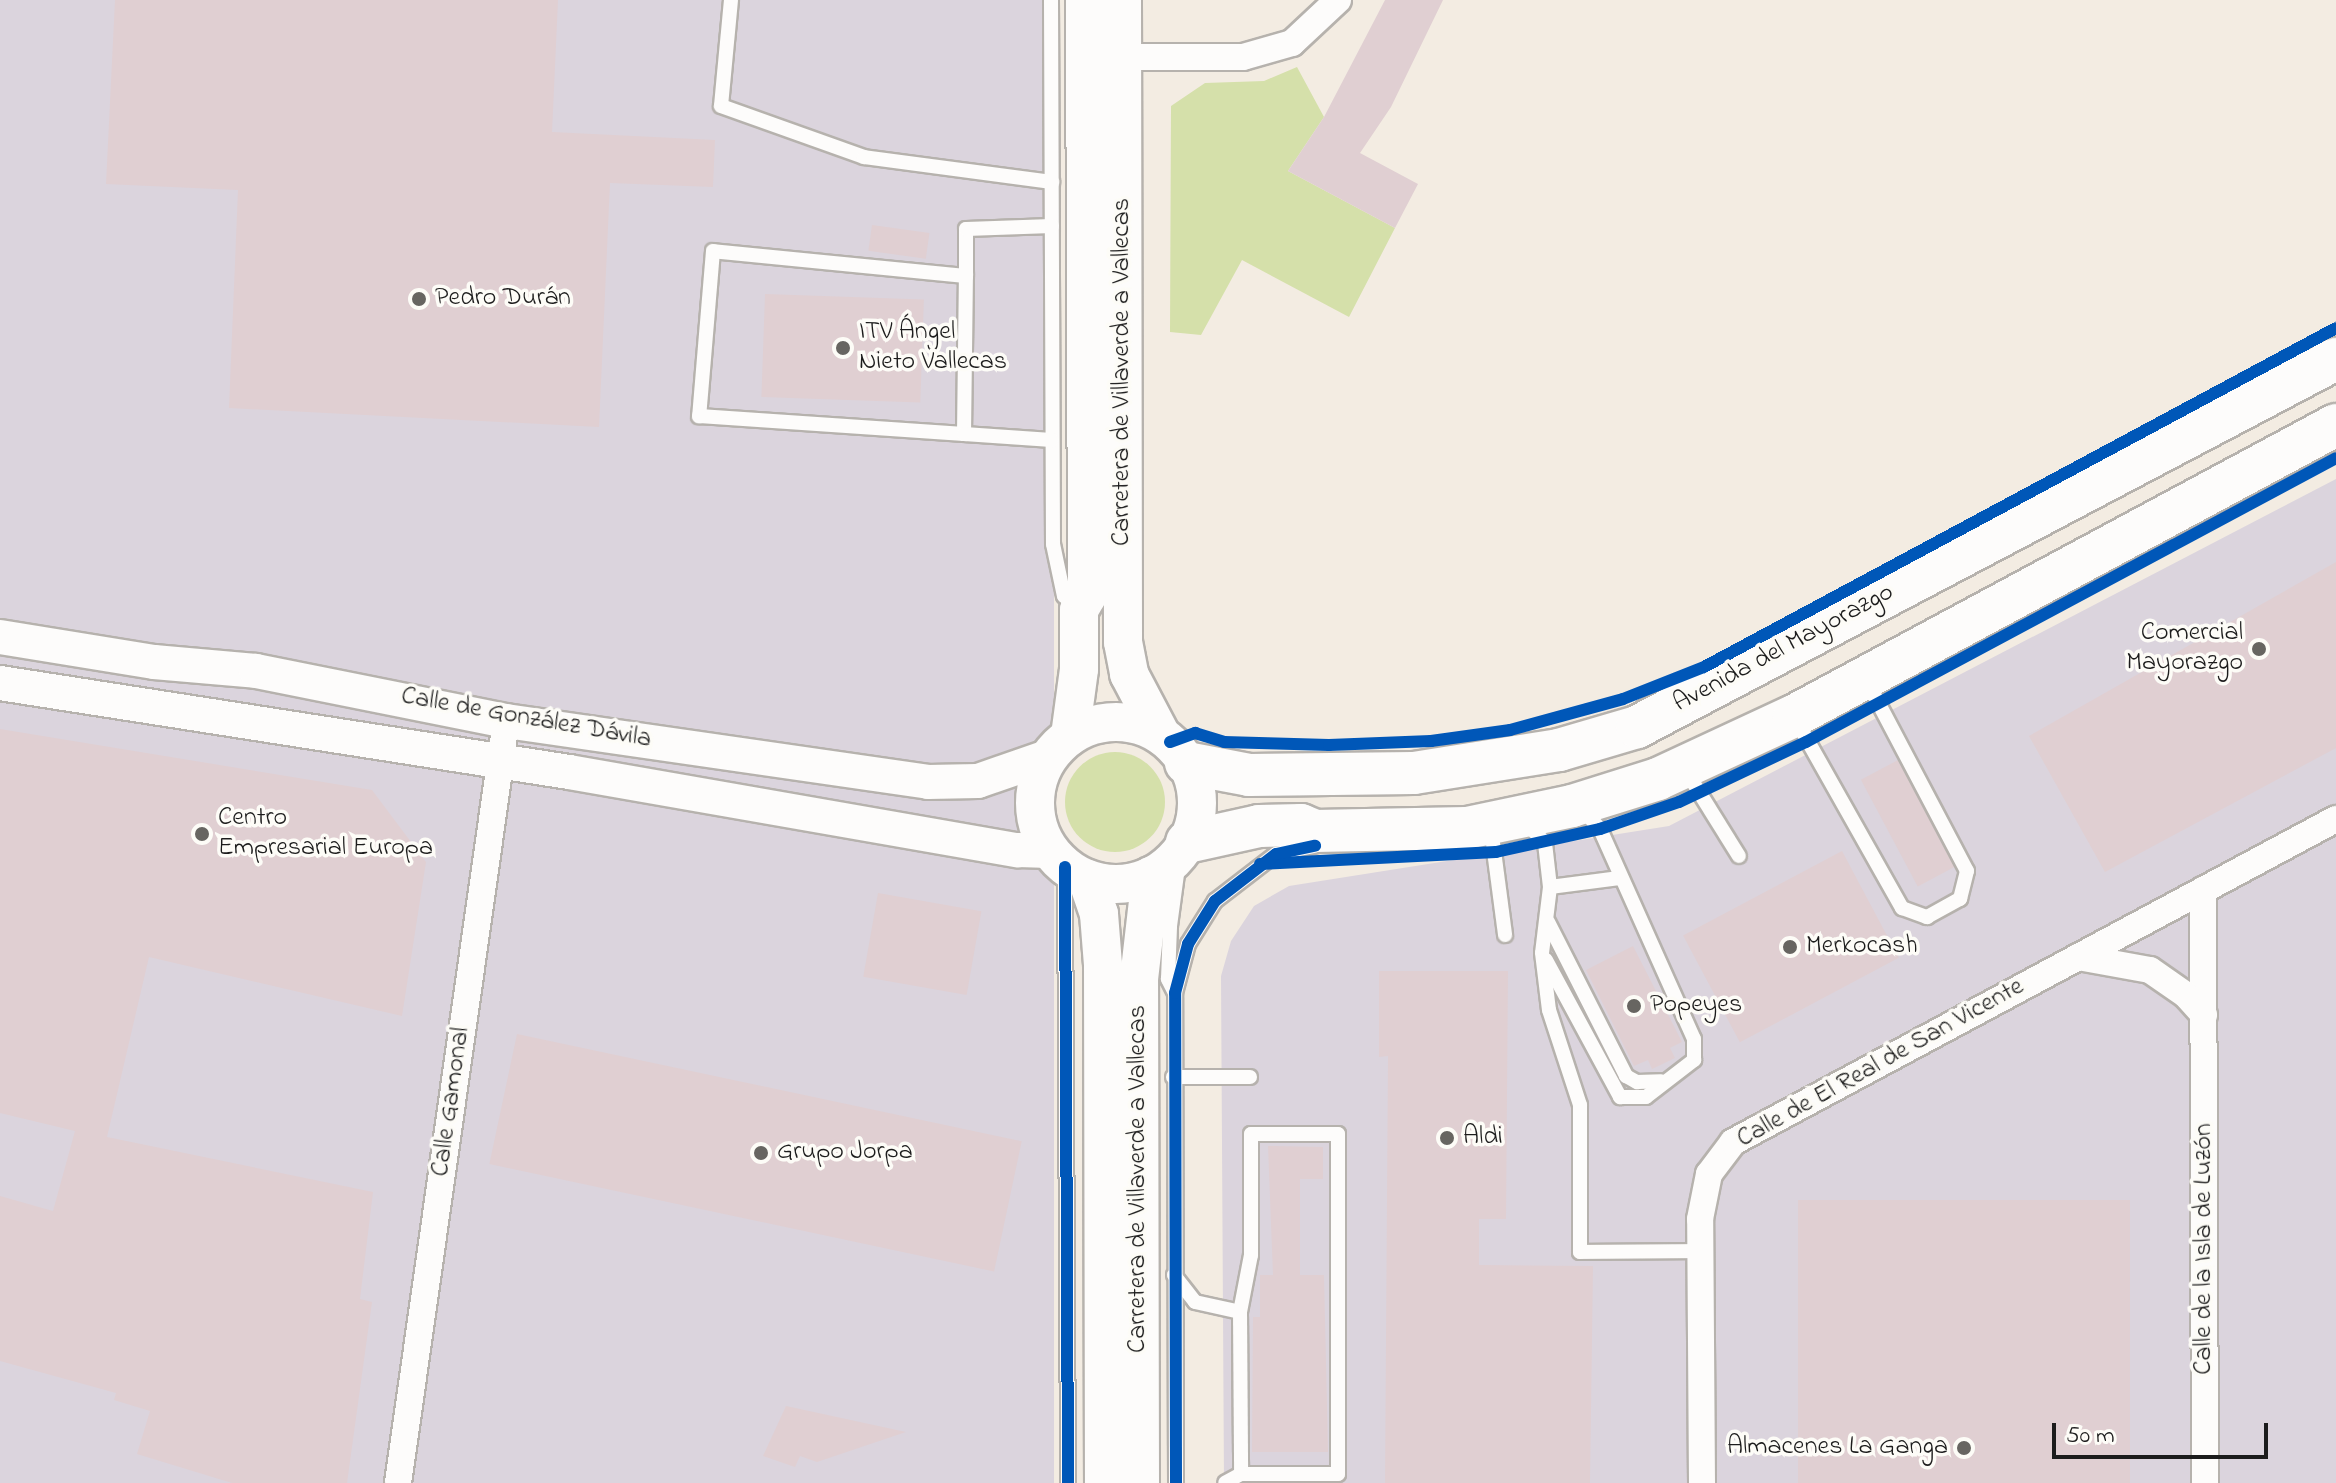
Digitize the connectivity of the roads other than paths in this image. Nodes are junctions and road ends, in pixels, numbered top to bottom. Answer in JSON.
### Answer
{"nodes":[{"id":1,"x":731,"y":0,"type":"edge"},
{"id":2,"x":1051,"y":0,"type":"edge"},
{"id":3,"x":1085,"y":0,"type":"edge"},
{"id":4,"x":1122,"y":0,"type":"edge"},
{"id":5,"x":1338,"y":0,"type":"edge"},
{"id":6,"x":1123,"y":57,"type":"junction"},
{"id":7,"x":1052,"y":182,"type":"junction"},
{"id":8,"x":1052,"y":226,"type":"junction"},
{"id":9,"x":966,"y":276,"type":"junction"},
{"id":10,"x":2336,"y":359,"type":"edge"},
{"id":11,"x":2336,"y":425,"type":"edge"},
{"id":12,"x":964,"y":434,"type":"junction"},
{"id":13,"x":1052,"y":440,"type":"junction"},
{"id":14,"x":1079,"y":610,"type":"junction"},
{"id":15,"x":0,"y":637,"type":"edge"},
{"id":16,"x":1865,"y":678,"type":"junction"},
{"id":17,"x":0,"y":683,"type":"edge"},
{"id":18,"x":1794,"y":716,"type":"junction"},
{"id":19,"x":506,"y":721,"type":"junction"},
{"id":20,"x":1060,"y":746,"type":"junction"},
{"id":21,"x":1174,"y":749,"type":"junction"},
{"id":22,"x":499,"y":763,"type":"junction"},
{"id":23,"x":1684,"y":768,"type":"junction"},
{"id":24,"x":1572,"y":806,"type":"junction"},
{"id":25,"x":2336,"y":819,"type":"edge"},
{"id":26,"x":1504,"y":821,"type":"junction"},
{"id":27,"x":1315,"y":846,"type":"dead end"},
{"id":28,"x":1183,"y":847,"type":"junction"},
{"id":29,"x":1739,"y":856,"type":"dead end"},
{"id":30,"x":1067,"y":866,"type":"junction"},
{"id":31,"x":1151,"y":876,"type":"junction"},
{"id":32,"x":1619,"y":878,"type":"junction"},
{"id":33,"x":1550,"y":887,"type":"junction"},
{"id":34,"x":2203,"y":890,"type":"junction"},
{"id":35,"x":1548,"y":922,"type":"junction"},
{"id":36,"x":1505,"y":935,"type":"dead end"},
{"id":37,"x":1542,"y":953,"type":"junction"},
{"id":38,"x":2078,"y":957,"type":"junction"},
{"id":39,"x":1175,"y":993,"type":"junction"},
{"id":40,"x":2204,"y":1015,"type":"junction"},
{"id":41,"x":1173,"y":1077,"type":"junction"},
{"id":42,"x":1250,"y":1077,"type":"dead end"},
{"id":43,"x":1661,"y":1081,"type":"junction"},
{"id":44,"x":1700,"y":1251,"type":"junction"},
{"id":45,"x":1174,"y":1275,"type":"junction"},
{"id":46,"x":1240,"y":1312,"type":"junction"},
{"id":47,"x":1241,"y":1474,"type":"junction"},
{"id":48,"x":398,"y":1483,"type":"edge"},
{"id":49,"x":1068,"y":1483,"type":"edge"},
{"id":50,"x":1104,"y":1483,"type":"edge"},
{"id":51,"x":1140,"y":1483,"type":"edge"},
{"id":52,"x":1176,"y":1483,"type":"edge"},
{"id":53,"x":1225,"y":1483,"type":"edge"},
{"id":54,"x":1702,"y":1483,"type":"edge"},
{"id":55,"x":2205,"y":1483,"type":"edge"}],
"edges":[{"from":1,"to":7,"type":"lane"},
{"from":2,"to":7,"type":"lane"},
{"from":3,"to":14,"type":"main road","name":"Carretera de Villaverde a Vallecas"},
{"from":4,"to":6,"type":"main road","name":"Carretera de Villaverde a Vallecas"},
{"from":5,"to":6,"type":"street"},
{"from":6,"to":21,"type":"main road","name":"Carretera de Villaverde a Vallecas"},
{"from":7,"to":8,"type":"lane"},
{"from":8,"to":9,"type":"lane"},
{"from":8,"to":13,"type":"lane"},
{"from":9,"to":12,"type":"lane"},
{"from":9,"to":12,"type":"lane"},
{"from":10,"to":21,"type":"main road","name":"Avenida del Mayorazgo"},
{"from":11,"to":16,"type":"main road"},
{"from":12,"to":13,"type":"lane"},
{"from":13,"to":14,"type":"lane"},
{"from":14,"to":20,"type":"main road","name":"Carretera de Villaverde a Vallecas"},
{"from":15,"to":19,"type":"street","name":"Calle de González Dávila"},
{"from":16,"to":18,"type":"main road"},
{"from":16,"to":18,"type":"lane"},
{"from":17,"to":22,"type":"street","name":"Calle de González Dávila"},
{"from":18,"to":23,"type":"main road"},
{"from":19,"to":20,"type":"street","name":"Calle de González Dávila"},
{"from":19,"to":22,"type":"street","name":"Calle Gamonal"},
{"from":20,"to":21,"type":"main road"},
{"from":20,"to":30,"type":"main road"},
{"from":21,"to":28,"type":"main road"},
{"from":22,"to":30,"type":"street","name":"Calle de González Dávila"},
{"from":22,"to":48,"type":"street","name":"Calle Gamonal"},
{"from":23,"to":24,"type":"main road"},
{"from":23,"to":29,"type":"lane"},
{"from":24,"to":26,"type":"main road"},
{"from":24,"to":32,"type":"lane"},
{"from":25,"to":34,"type":"street","name":"Calle de El Real de San Vicente"},
{"from":26,"to":28,"type":"main road"},
{"from":26,"to":33,"type":"lane"},
{"from":26,"to":36,"type":"lane"},
{"from":27,"to":39,"type":"lane"},
{"from":28,"to":31,"type":"main road"},
{"from":28,"to":39,"type":"lane"},
{"from":30,"to":31,"type":"main road"},
{"from":30,"to":49,"type":"lane"},
{"from":30,"to":50,"type":"main road","name":"Carretera de Villaverde a Vallecas"},
{"from":31,"to":51,"type":"main road","name":"Carretera de Villaverde a Vallecas"},
{"from":32,"to":33,"type":"lane"},
{"from":32,"to":43,"type":"lane"},
{"from":33,"to":35,"type":"lane"},
{"from":34,"to":38,"type":"street","name":"Calle de El Real de San Vicente"},
{"from":34,"to":40,"type":"street","name":"Calle de la Isla de Luzón"},
{"from":35,"to":37,"type":"lane"},
{"from":35,"to":43,"type":"lane"},
{"from":37,"to":43,"type":"lane"},
{"from":37,"to":44,"type":"lane"},
{"from":38,"to":40,"type":"street"},
{"from":38,"to":44,"type":"street","name":"Calle de El Real de San Vicente"},
{"from":39,"to":41,"type":"lane"},
{"from":40,"to":55,"type":"street","name":"Calle de la Isla de Luzón"},
{"from":41,"to":42,"type":"lane"},
{"from":41,"to":45,"type":"lane"},
{"from":44,"to":54,"type":"street","name":"Calle de El Real de San Vicente"},
{"from":45,"to":46,"type":"lane"},
{"from":45,"to":52,"type":"lane"},
{"from":46,"to":47,"type":"lane"},
{"from":46,"to":47,"type":"lane"},
{"from":47,"to":53,"type":"lane"}]}
